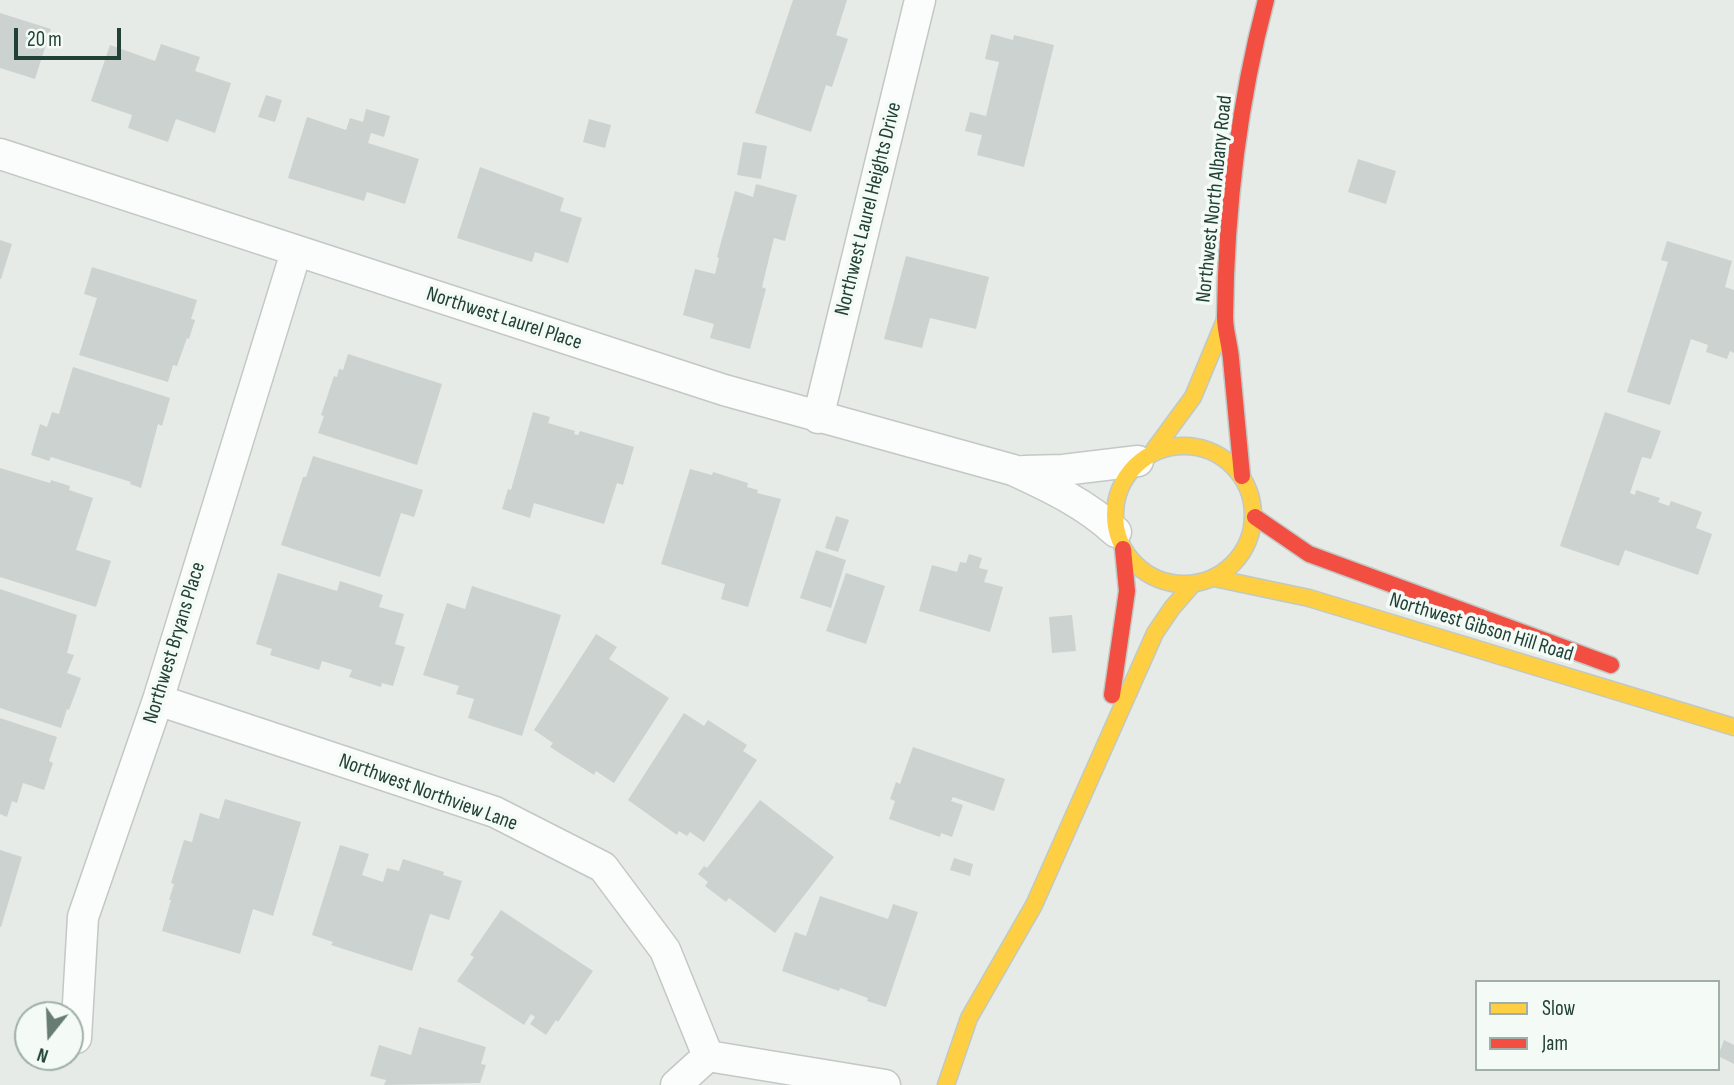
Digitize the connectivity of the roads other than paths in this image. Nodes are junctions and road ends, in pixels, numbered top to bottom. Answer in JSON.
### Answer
{"nodes":[{"id":1,"x":920,"y":0,"type":"edge"},
{"id":2,"x":1266,"y":0,"type":"edge"},
{"id":3,"x":0,"y":154,"type":"edge"},
{"id":4,"x":296,"y":252,"type":"junction"},
{"id":5,"x":1225,"y":320,"type":"junction"},
{"id":6,"x":818,"y":418,"type":"junction"},
{"id":7,"x":1146,"y":455,"type":"junction"},
{"id":8,"x":1013,"y":470,"type":"junction"},
{"id":9,"x":1241,"y":476,"type":"junction"},
{"id":10,"x":1255,"y":517,"type":"junction"},
{"id":11,"x":1119,"y":541,"type":"junction"},
{"id":12,"x":1214,"y":578,"type":"junction"},
{"id":13,"x":1192,"y":585,"type":"junction"},
{"id":14,"x":1620,"y":669,"type":"dead end"},
{"id":15,"x":158,"y":700,"type":"junction"},
{"id":16,"x":1709,"y":703,"type":"dead end"},
{"id":17,"x":1734,"y":712,"type":"edge"},
{"id":18,"x":1734,"y":727,"type":"edge"},
{"id":19,"x":1105,"y":742,"type":"junction"},
{"id":20,"x":78,"y":1001,"type":"edge"},
{"id":21,"x":708,"y":1056,"type":"junction"},
{"id":22,"x":881,"y":1084,"type":"edge"},
{"id":23,"x":676,"y":1085,"type":"edge"},
{"id":24,"x":946,"y":1085,"type":"edge"}],
"edges":[{"from":1,"to":6,"type":"street","name":"Northwest Laurel Heights Drive"},
{"from":2,"to":5,"type":"main road","name":"Northwest North Albany Road"},
{"from":3,"to":4,"type":"street","name":"Northwest Laurel Place"},
{"from":4,"to":6,"type":"street","name":"Northwest Laurel Place"},
{"from":4,"to":15,"type":"street","name":"Northwest Bryans Place"},
{"from":5,"to":7,"type":"main road","name":"Northwest North Albany Road"},
{"from":5,"to":9,"type":"main road","name":"Northwest North Albany Road"},
{"from":6,"to":8,"type":"street","name":"Northwest Laurel Place"},
{"from":7,"to":8,"type":"street","name":"Northwest Laurel Place"},
{"from":7,"to":9,"type":"main road"},
{"from":7,"to":11,"type":"main road"},
{"from":8,"to":11,"type":"street","name":"Northwest Laurel Place"},
{"from":9,"to":10,"type":"main road"},
{"from":10,"to":12,"type":"main road"},
{"from":10,"to":14,"type":"main road","name":"Northwest Gibson Hill Road"},
{"from":11,"to":13,"type":"main road"},
{"from":11,"to":19,"type":"main road"},
{"from":12,"to":13,"type":"main road"},
{"from":12,"to":18,"type":"main road","name":"Northwest Gibson Hill Road"},
{"from":13,"to":19,"type":"main road"},
{"from":15,"to":20,"type":"street","name":"Northwest Bryans Place"},
{"from":15,"to":21,"type":"street","name":"Northwest Northview Lane"},
{"from":16,"to":17,"type":"main road"},
{"from":19,"to":24,"type":"main road"},
{"from":21,"to":22,"type":"street"},
{"from":21,"to":23,"type":"street"}]}
